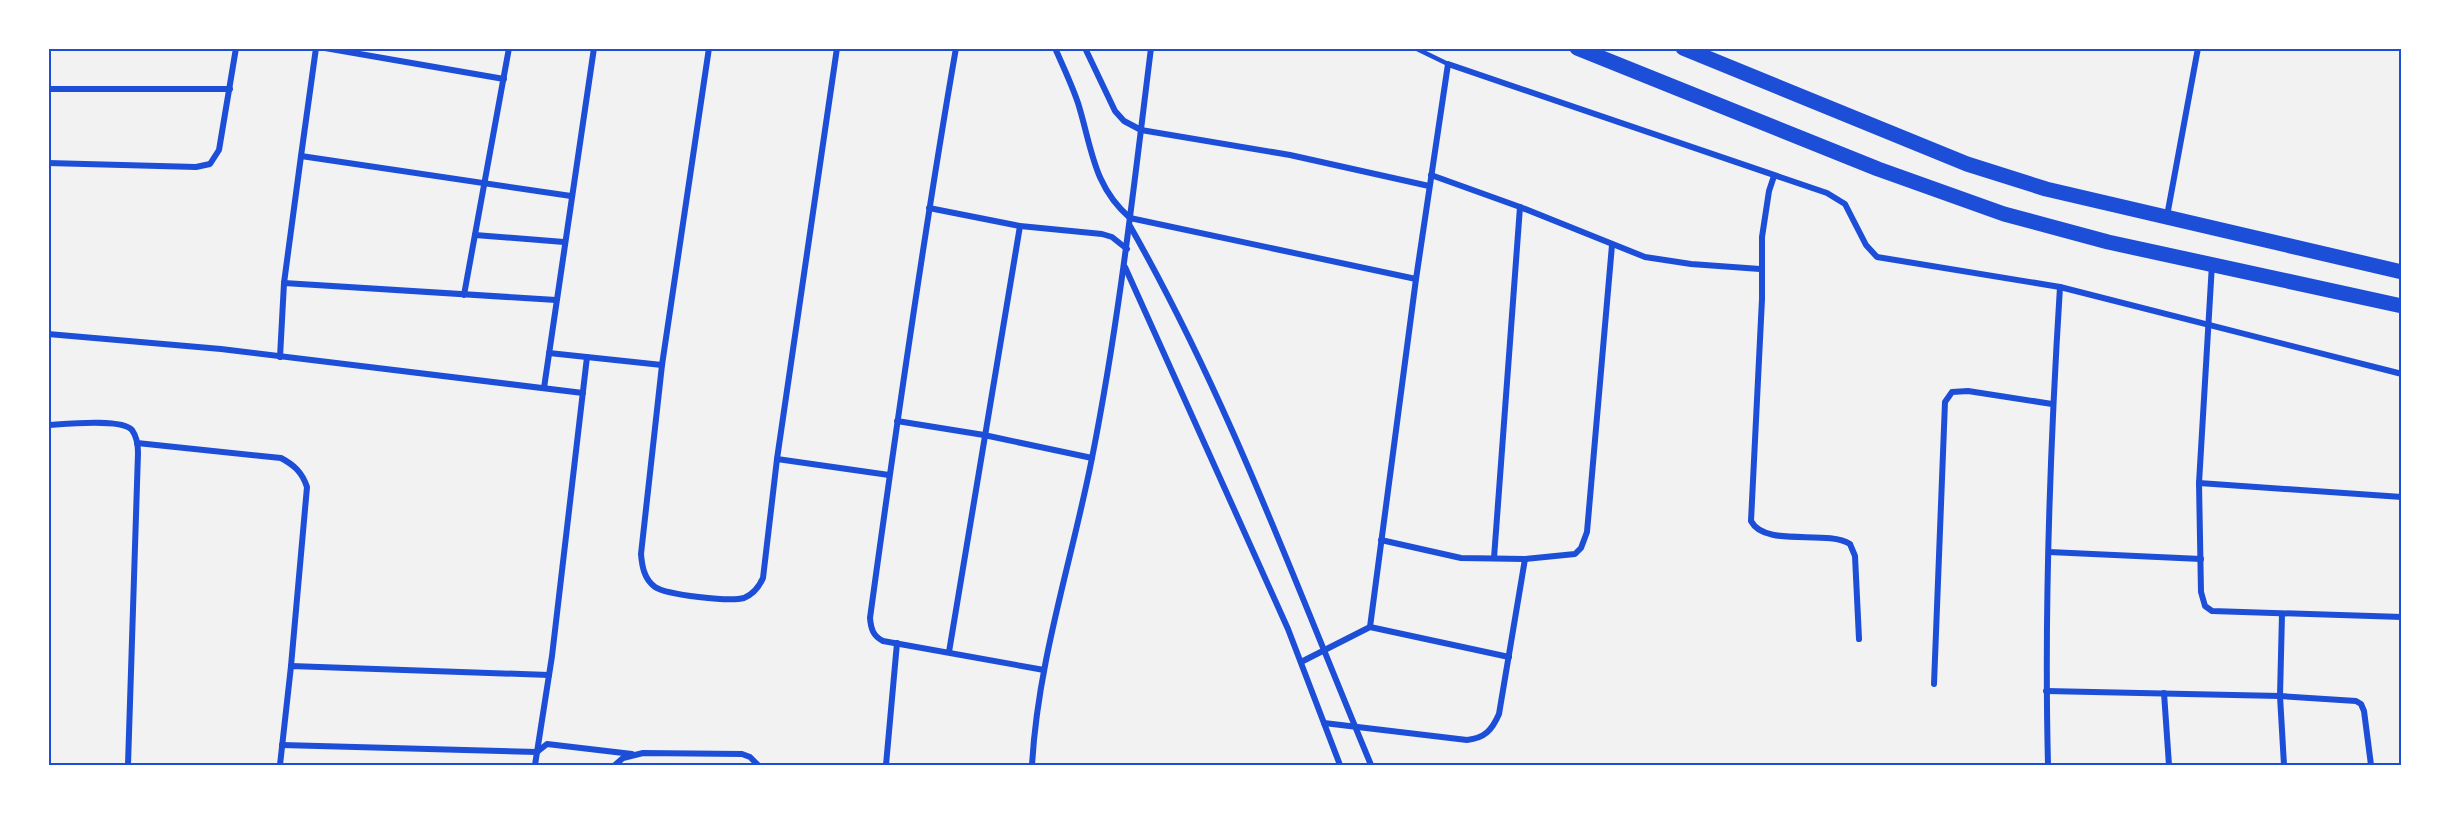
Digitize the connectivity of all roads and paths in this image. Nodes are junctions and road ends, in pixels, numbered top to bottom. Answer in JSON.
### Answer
{"nodes":[{"id":1,"x":236,"y":48,"type":"edge"},
{"id":2,"x":316,"y":48,"type":"edge"},
{"id":3,"x":325,"y":48,"type":"edge"},
{"id":4,"x":509,"y":48,"type":"edge"},
{"id":5,"x":594,"y":48,"type":"edge"},
{"id":6,"x":709,"y":48,"type":"edge"},
{"id":7,"x":837,"y":48,"type":"edge"},
{"id":8,"x":956,"y":48,"type":"edge"},
{"id":9,"x":1055,"y":48,"type":"edge"},
{"id":10,"x":1085,"y":48,"type":"edge"},
{"id":11,"x":1151,"y":48,"type":"edge"},
{"id":12,"x":1415,"y":48,"type":"edge"},
{"id":13,"x":1576,"y":48,"type":"edge"},
{"id":14,"x":1683,"y":48,"type":"edge"},
{"id":15,"x":2198,"y":48,"type":"edge"},
{"id":16,"x":1448,"y":64,"type":"junction"},
{"id":17,"x":504,"y":79,"type":"junction"},
{"id":18,"x":48,"y":89,"type":"edge"},
{"id":19,"x":230,"y":89,"type":"junction"},
{"id":20,"x":1141,"y":130,"type":"junction"},
{"id":21,"x":301,"y":156,"type":"junction"},
{"id":22,"x":48,"y":163,"type":"edge"},
{"id":23,"x":1431,"y":175,"type":"junction"},
{"id":24,"x":1774,"y":176,"type":"junction"},
{"id":25,"x":484,"y":184,"type":"junction"},
{"id":26,"x":1429,"y":186,"type":"junction"},
{"id":27,"x":571,"y":196,"type":"junction"},
{"id":28,"x":1520,"y":207,"type":"junction"},
{"id":29,"x":928,"y":208,"type":"junction"},
{"id":30,"x":2167,"y":218,"type":"junction"},
{"id":31,"x":1130,"y":222,"type":"junction"},
{"id":32,"x":1020,"y":226,"type":"junction"},
{"id":33,"x":475,"y":235,"type":"junction"},
{"id":34,"x":564,"y":242,"type":"junction"},
{"id":35,"x":1612,"y":245,"type":"junction"},
{"id":36,"x":1126,"y":249,"type":"junction"},
{"id":37,"x":2212,"y":264,"type":"junction"},
{"id":38,"x":1125,"y":267,"type":"junction"},
{"id":39,"x":1761,"y":269,"type":"junction"},
{"id":40,"x":2402,"y":272,"type":"edge"},
{"id":41,"x":1416,"y":279,"type":"junction"},
{"id":42,"x":284,"y":283,"type":"junction"},
{"id":43,"x":2060,"y":287,"type":"junction"},
{"id":44,"x":464,"y":295,"type":"junction"},
{"id":45,"x":556,"y":300,"type":"junction"},
{"id":46,"x":2402,"y":306,"type":"edge"},
{"id":47,"x":2208,"y":326,"type":"junction"},
{"id":48,"x":48,"y":334,"type":"edge"},
{"id":49,"x":549,"y":353,"type":"junction"},
{"id":50,"x":280,"y":357,"type":"junction"},
{"id":51,"x":587,"y":357,"type":"junction"},
{"id":52,"x":662,"y":365,"type":"junction"},
{"id":53,"x":2402,"y":374,"type":"edge"},
{"id":54,"x":544,"y":388,"type":"junction"},
{"id":55,"x":583,"y":393,"type":"junction"},
{"id":56,"x":2052,"y":404,"type":"junction"},
{"id":57,"x":897,"y":421,"type":"junction"},
{"id":58,"x":48,"y":425,"type":"edge"},
{"id":59,"x":984,"y":435,"type":"junction"},
{"id":60,"x":137,"y":443,"type":"junction"},
{"id":61,"x":1092,"y":458,"type":"junction"},
{"id":62,"x":777,"y":459,"type":"junction"},
{"id":63,"x":890,"y":475,"type":"junction"},
{"id":64,"x":2199,"y":483,"type":"junction"},
{"id":65,"x":2402,"y":497,"type":"edge"},
{"id":66,"x":1381,"y":540,"type":"junction"},
{"id":67,"x":2049,"y":552,"type":"junction"},
{"id":68,"x":1494,"y":558,"type":"junction"},
{"id":69,"x":2201,"y":559,"type":"junction"},
{"id":70,"x":1525,"y":560,"type":"junction"},
{"id":71,"x":2282,"y":614,"type":"junction"},
{"id":72,"x":2402,"y":617,"type":"edge"},
{"id":73,"x":1370,"y":627,"type":"junction"},
{"id":74,"x":1859,"y":639,"type":"dead end"},
{"id":75,"x":897,"y":643,"type":"junction"},
{"id":76,"x":1325,"y":650,"type":"junction"},
{"id":77,"x":949,"y":652,"type":"junction"},
{"id":78,"x":1509,"y":657,"type":"junction"},
{"id":79,"x":1300,"y":663,"type":"junction"},
{"id":80,"x":291,"y":666,"type":"junction"},
{"id":81,"x":1044,"y":670,"type":"junction"},
{"id":82,"x":549,"y":675,"type":"junction"},
{"id":83,"x":1934,"y":684,"type":"dead end"},
{"id":84,"x":2046,"y":691,"type":"junction"},
{"id":85,"x":2164,"y":693,"type":"junction"},
{"id":86,"x":2280,"y":696,"type":"junction"},
{"id":87,"x":1324,"y":723,"type":"junction"},
{"id":88,"x":1354,"y":726,"type":"junction"},
{"id":89,"x":282,"y":745,"type":"junction"},
{"id":90,"x":537,"y":752,"type":"junction"},
{"id":91,"x":632,"y":754,"type":"junction"},
{"id":92,"x":128,"y":765,"type":"edge"},
{"id":93,"x":280,"y":765,"type":"edge"},
{"id":94,"x":535,"y":765,"type":"edge"},
{"id":95,"x":615,"y":765,"type":"edge"},
{"id":96,"x":758,"y":765,"type":"edge"},
{"id":97,"x":886,"y":765,"type":"edge"},
{"id":98,"x":1032,"y":765,"type":"edge"},
{"id":99,"x":1341,"y":765,"type":"edge"},
{"id":100,"x":1371,"y":765,"type":"edge"},
{"id":101,"x":2048,"y":765,"type":"edge"},
{"id":102,"x":2169,"y":765,"type":"edge"},
{"id":103,"x":2284,"y":765,"type":"edge"},
{"id":104,"x":2371,"y":765,"type":"edge"}],
"edges":[{"from":1,"to":19,"type":"street"},
{"from":2,"to":21,"type":"street"},
{"from":3,"to":17,"type":"street"},
{"from":4,"to":17,"type":"street"},
{"from":5,"to":27,"type":"street"},
{"from":6,"to":52,"type":"street"},
{"from":7,"to":62,"type":"street"},
{"from":8,"to":29,"type":"street"},
{"from":9,"to":31,"type":"street"},
{"from":10,"to":20,"type":"street"},
{"from":11,"to":20,"type":"street"},
{"from":12,"to":16,"type":"lane"},
{"from":13,"to":37,"type":"main road"},
{"from":14,"to":30,"type":"main road"},
{"from":15,"to":30,"type":"street"},
{"from":16,"to":23,"type":"street"},
{"from":16,"to":24,"type":"street"},
{"from":17,"to":25,"type":"street"},
{"from":18,"to":19,"type":"street"},
{"from":19,"to":22,"type":"street"},
{"from":20,"to":26,"type":"street"},
{"from":20,"to":31,"type":"street"},
{"from":21,"to":25,"type":"street"},
{"from":21,"to":42,"type":"street"},
{"from":23,"to":26,"type":"street"},
{"from":23,"to":28,"type":"street"},
{"from":24,"to":39,"type":"street"},
{"from":24,"to":43,"type":"street"},
{"from":25,"to":27,"type":"street"},
{"from":25,"to":33,"type":"street"},
{"from":26,"to":41,"type":"street"},
{"from":27,"to":34,"type":"street"},
{"from":28,"to":35,"type":"street"},
{"from":28,"to":68,"type":"street"},
{"from":29,"to":32,"type":"street"},
{"from":29,"to":57,"type":"street"},
{"from":30,"to":40,"type":"main road"},
{"from":31,"to":36,"type":"street"},
{"from":31,"to":41,"type":"street"},
{"from":31,"to":76,"type":"street"},
{"from":32,"to":36,"type":"street"},
{"from":32,"to":59,"type":"street"},
{"from":33,"to":34,"type":"street"},
{"from":33,"to":44,"type":"street"},
{"from":34,"to":45,"type":"street"},
{"from":35,"to":39,"type":"street"},
{"from":35,"to":70,"type":"street"},
{"from":36,"to":38,"type":"street"},
{"from":37,"to":46,"type":"main road"},
{"from":37,"to":47,"type":"street"},
{"from":38,"to":61,"type":"street"},
{"from":38,"to":79,"type":"street"},
{"from":39,"to":74,"type":"street"},
{"from":41,"to":66,"type":"street"},
{"from":42,"to":44,"type":"street"},
{"from":42,"to":50,"type":"street"},
{"from":43,"to":47,"type":"street"},
{"from":43,"to":56,"type":"street"},
{"from":44,"to":45,"type":"street"},
{"from":45,"to":49,"type":"street"},
{"from":47,"to":53,"type":"street"},
{"from":47,"to":64,"type":"street"},
{"from":48,"to":50,"type":"street"},
{"from":49,"to":51,"type":"street"},
{"from":49,"to":54,"type":"street"},
{"from":50,"to":54,"type":"street"},
{"from":51,"to":52,"type":"street"},
{"from":51,"to":55,"type":"street"},
{"from":52,"to":62,"type":"street"},
{"from":54,"to":55,"type":"street"},
{"from":55,"to":82,"type":"street"},
{"from":56,"to":67,"type":"street"},
{"from":56,"to":83,"type":"street"},
{"from":57,"to":59,"type":"street"},
{"from":57,"to":63,"type":"street"},
{"from":58,"to":60,"type":"street"},
{"from":59,"to":61,"type":"street"},
{"from":59,"to":77,"type":"street"},
{"from":60,"to":80,"type":"street"},
{"from":60,"to":92,"type":"street"},
{"from":61,"to":81,"type":"street"},
{"from":62,"to":63,"type":"street"},
{"from":63,"to":75,"type":"street"},
{"from":64,"to":65,"type":"street"},
{"from":64,"to":69,"type":"street"},
{"from":66,"to":68,"type":"street"},
{"from":66,"to":73,"type":"street"},
{"from":67,"to":69,"type":"street"},
{"from":67,"to":84,"type":"street"},
{"from":68,"to":70,"type":"street"},
{"from":69,"to":71,"type":"street"},
{"from":70,"to":78,"type":"street"},
{"from":71,"to":72,"type":"street"},
{"from":71,"to":86,"type":"street"},
{"from":73,"to":76,"type":"street"},
{"from":73,"to":78,"type":"street"},
{"from":75,"to":77,"type":"street"},
{"from":75,"to":97,"type":"street"},
{"from":76,"to":79,"type":"street"},
{"from":76,"to":88,"type":"street"},
{"from":77,"to":81,"type":"street"},
{"from":78,"to":88,"type":"street"},
{"from":79,"to":87,"type":"street"},
{"from":80,"to":82,"type":"street"},
{"from":80,"to":89,"type":"street"},
{"from":81,"to":98,"type":"street"},
{"from":82,"to":90,"type":"street"},
{"from":84,"to":85,"type":"street"},
{"from":84,"to":101,"type":"street"},
{"from":85,"to":86,"type":"street"},
{"from":85,"to":102,"type":"street"},
{"from":86,"to":103,"type":"street"},
{"from":86,"to":104,"type":"street"},
{"from":87,"to":88,"type":"street"},
{"from":87,"to":99,"type":"street"},
{"from":88,"to":100,"type":"street"},
{"from":89,"to":90,"type":"street"},
{"from":89,"to":93,"type":"street"},
{"from":90,"to":91,"type":"street"},
{"from":90,"to":94,"type":"street"},
{"from":91,"to":95,"type":"street"},
{"from":91,"to":96,"type":"street"}]}
